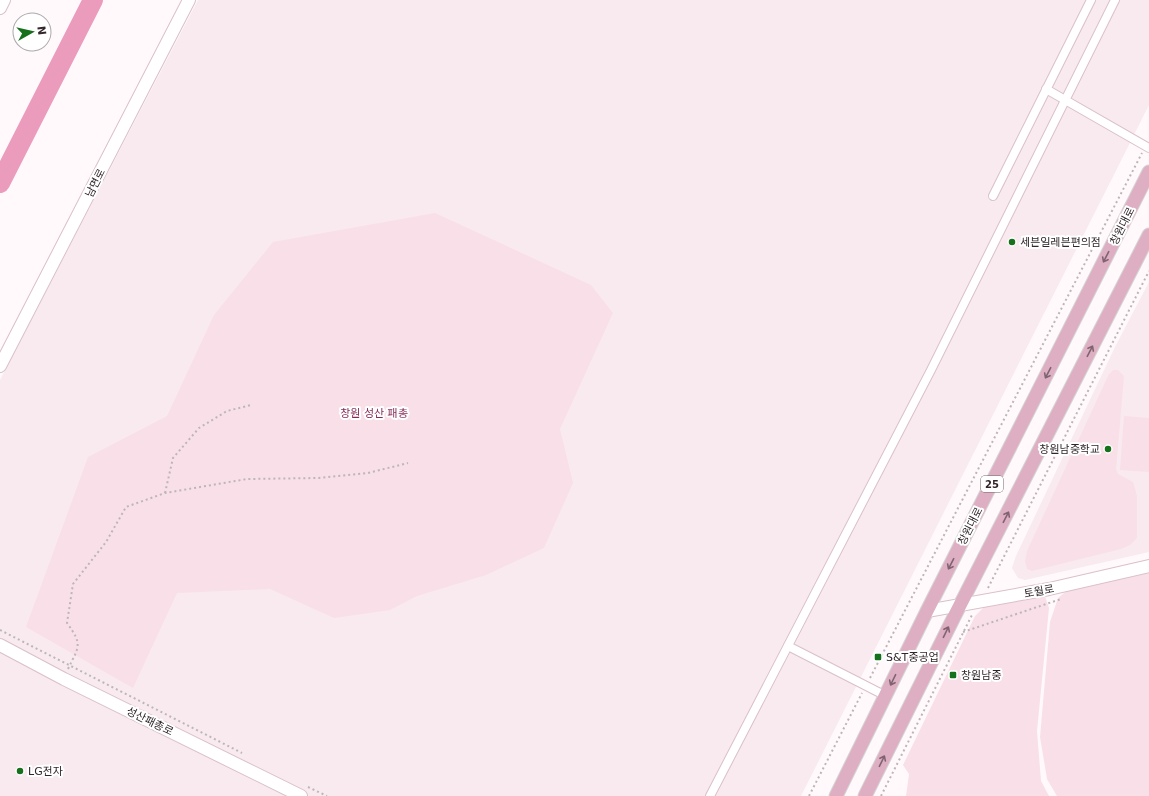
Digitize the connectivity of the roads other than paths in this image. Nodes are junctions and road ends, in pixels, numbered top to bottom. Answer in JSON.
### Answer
{"nodes":[{"id":1,"x":4,"y":0,"type":"edge"},
{"id":2,"x":189,"y":0,"type":"edge"},
{"id":3,"x":1091,"y":0,"type":"edge"},
{"id":4,"x":1115,"y":0,"type":"edge"},
{"id":5,"x":0,"y":8,"type":"edge"},
{"id":6,"x":1046,"y":89,"type":"junction"},
{"id":7,"x":1066,"y":99,"type":"junction"},
{"id":8,"x":1147,"y":147,"type":"edge"},
{"id":9,"x":1149,"y":172,"type":"edge"},
{"id":10,"x":993,"y":196,"type":"dead end"},
{"id":11,"x":1149,"y":236,"type":"edge"},
{"id":12,"x":0,"y":366,"type":"edge"},
{"id":13,"x":1149,"y":566,"type":"edge"},
{"id":14,"x":961,"y":604,"type":"junction"},
{"id":15,"x":927,"y":611,"type":"junction"},
{"id":16,"x":0,"y":645,"type":"edge"},
{"id":17,"x":788,"y":646,"type":"junction"},
{"id":18,"x":886,"y":696,"type":"junction"},
{"id":19,"x":304,"y":791,"type":"edge"},
{"id":20,"x":710,"y":796,"type":"edge"},
{"id":21,"x":836,"y":796,"type":"edge"},
{"id":22,"x":864,"y":796,"type":"edge"}],
"edges":[{"from":1,"to":5,"type":"street"},
{"from":2,"to":12,"type":"street","name":"남면로"},
{"from":3,"to":6,"type":"street"},
{"from":4,"to":7,"type":"street"},
{"from":6,"to":7,"type":"street"},
{"from":6,"to":10,"type":"street"},
{"from":7,"to":8,"type":"street"},
{"from":7,"to":17,"type":"street"},
{"from":9,"to":15,"type":"main road","name":"창원대로","number":"25","one_way":true},
{"from":14,"to":11,"type":"main road","number":"25","one_way":true},
{"from":13,"to":14,"type":"street","name":"토월로"},
{"from":14,"to":15,"type":"street","name":"토월로"},
{"from":22,"to":14,"type":"main road","number":"25","one_way":true},
{"from":15,"to":18,"type":"main road","name":"창원대로","number":"25","one_way":true},
{"from":16,"to":19,"type":"street","name":"성산패총로"},
{"from":17,"to":18,"type":"street"},
{"from":17,"to":20,"type":"street"},
{"from":18,"to":21,"type":"main road","name":"창원대로","number":"25"}]}
